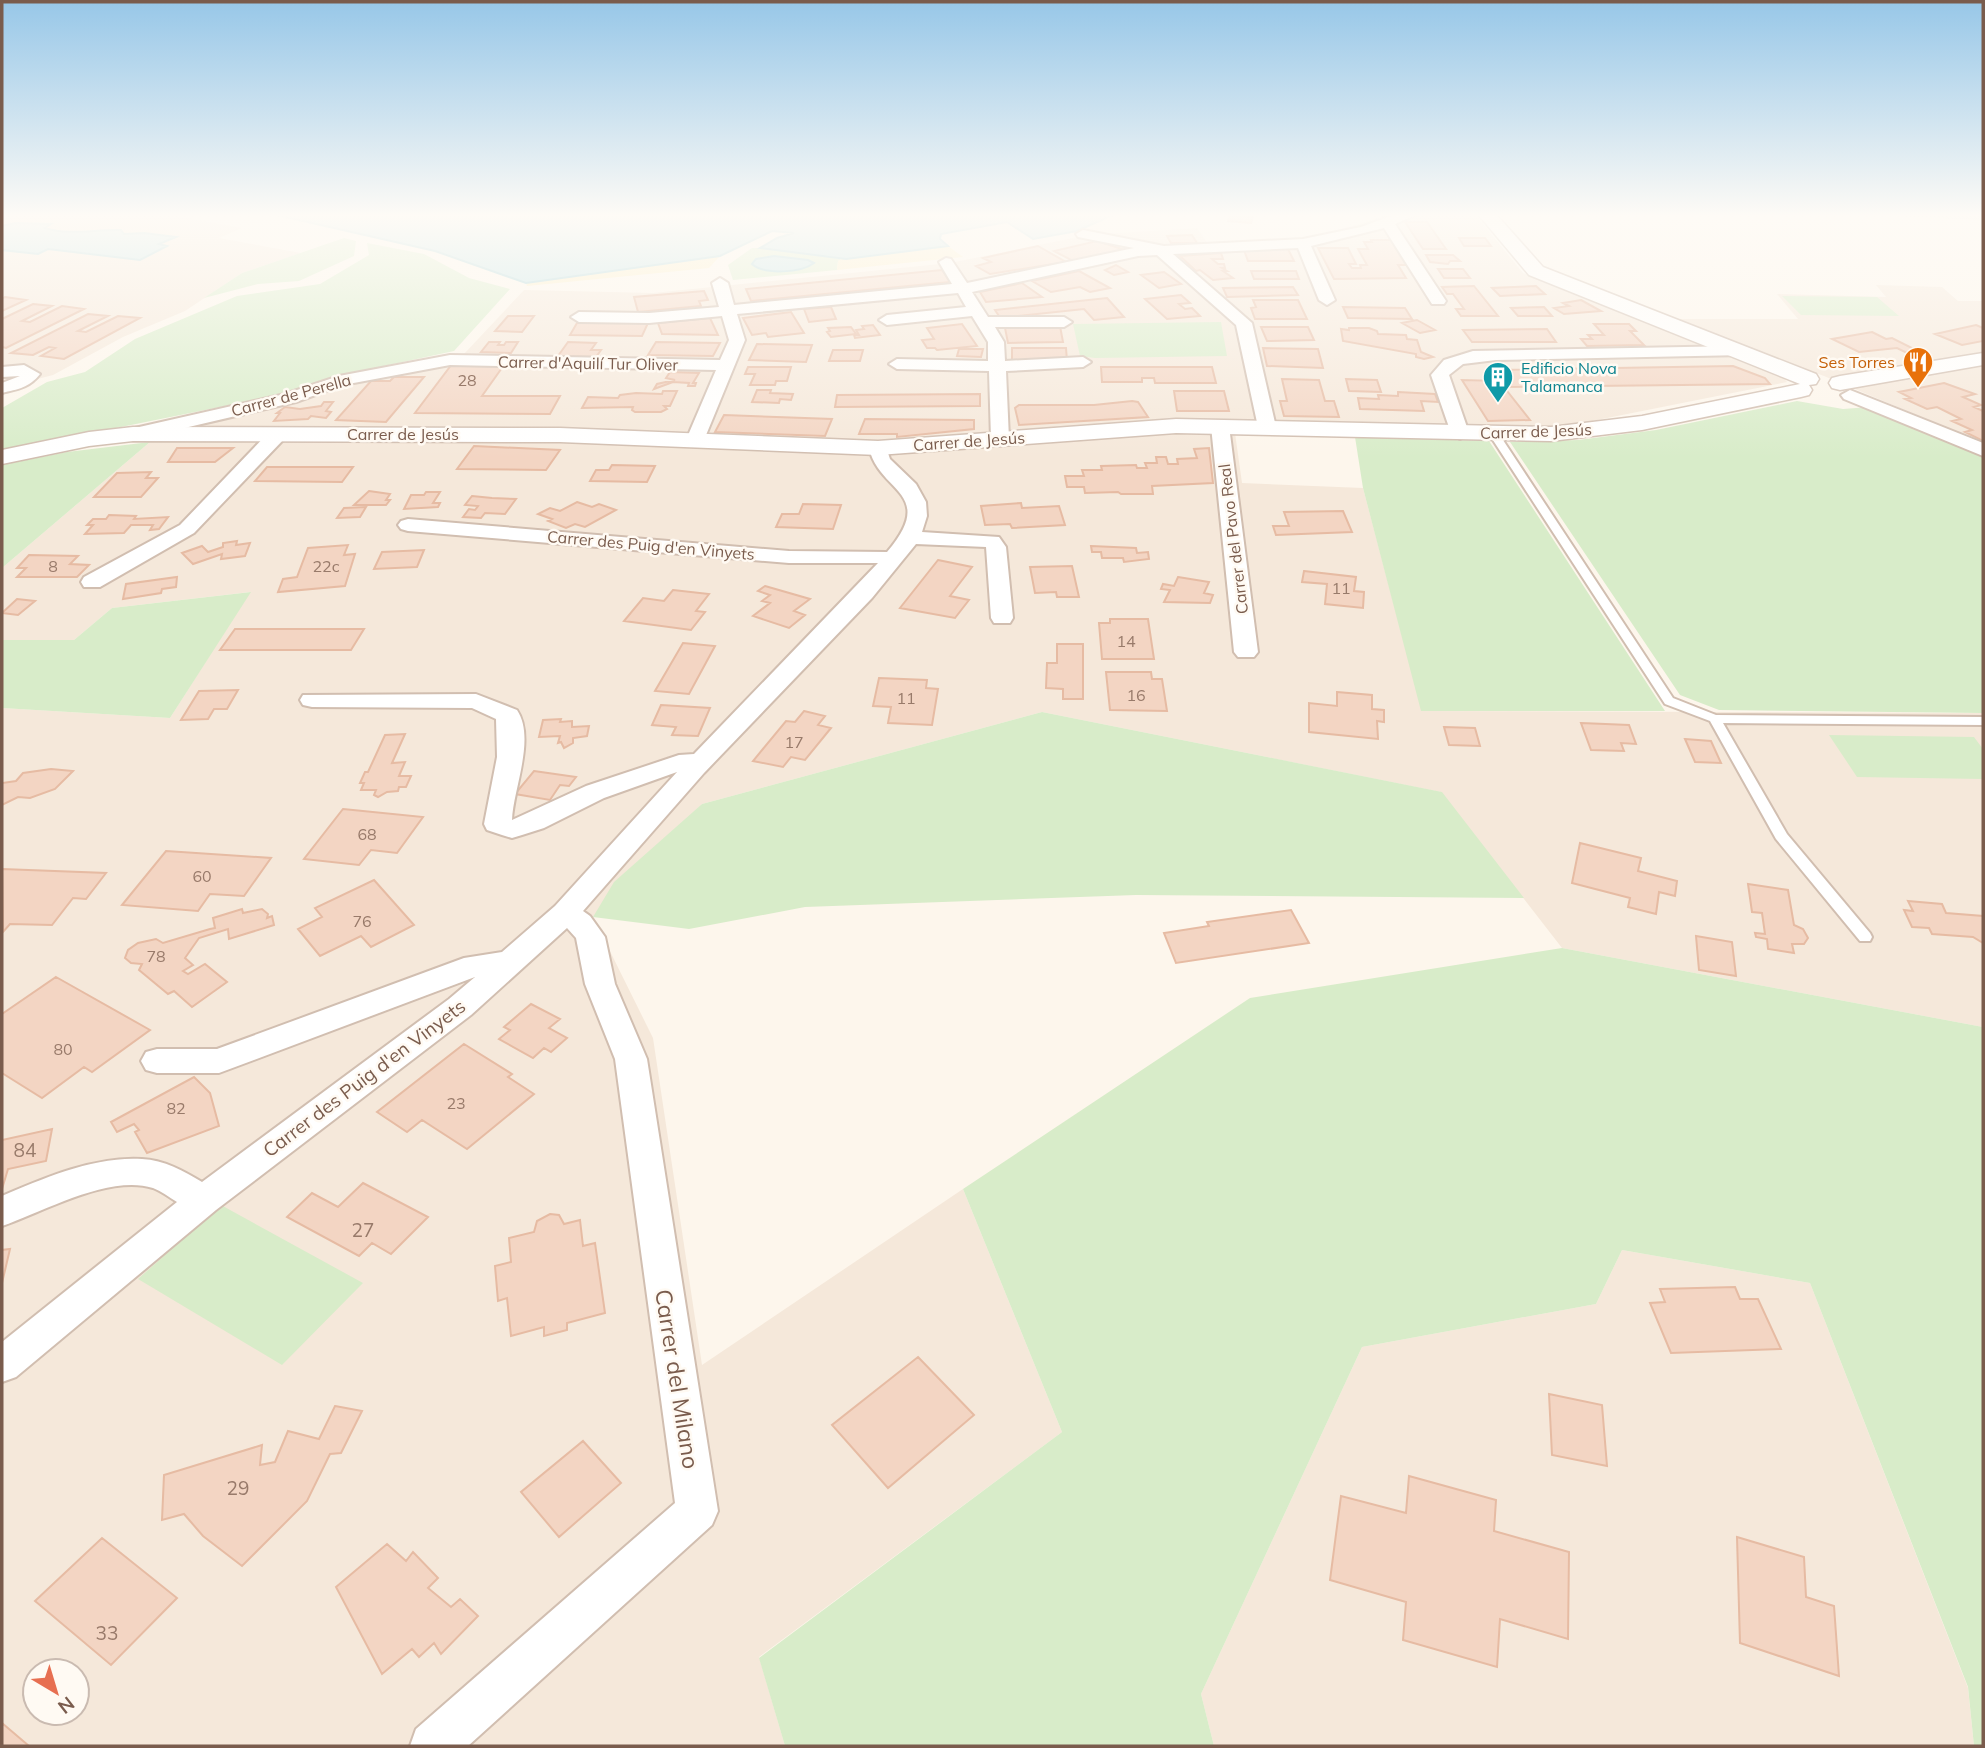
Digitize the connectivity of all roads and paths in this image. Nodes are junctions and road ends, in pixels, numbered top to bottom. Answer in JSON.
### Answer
{"nodes":[{"id":1,"x":723,"y":295,"type":"edge"},
{"id":2,"x":891,"y":295,"type":"edge"},
{"id":3,"x":966,"y":295,"type":"edge"},
{"id":4,"x":1211,"y":295,"type":"edge"},
{"id":5,"x":1325,"y":295,"type":"edge"},
{"id":6,"x":1434,"y":295,"type":"edge"},
{"id":7,"x":1596,"y":295,"type":"edge"},
{"id":8,"x":1327,"y":300,"type":"dead end"},
{"id":9,"x":1438,"y":301,"type":"dead end"},
{"id":10,"x":726,"y":310,"type":"junction"},
{"id":11,"x":579,"y":317,"type":"dead end"},
{"id":12,"x":981,"y":317,"type":"junction"},
{"id":13,"x":887,"y":320,"type":"dead end"},
{"id":14,"x":1064,"y":323,"type":"dead end"},
{"id":15,"x":1738,"y":351,"type":"junction"},
{"id":16,"x":1983,"y":359,"type":"edge"},
{"id":17,"x":450,"y":360,"type":"joint"},
{"id":18,"x":1083,"y":362,"type":"dead end"},
{"id":19,"x":897,"y":364,"type":"dead end"},
{"id":20,"x":725,"y":365,"type":"junction"},
{"id":21,"x":998,"y":366,"type":"junction"},
{"id":22,"x":1805,"y":384,"type":"junction"},
{"id":23,"x":1845,"y":389,"type":"junction"},
{"id":24,"x":1220,"y":426,"type":"junction"},
{"id":25,"x":1267,"y":427,"type":"junction"},
{"id":26,"x":1460,"y":433,"type":"junction"},
{"id":27,"x":133,"y":434,"type":"junction"},
{"id":28,"x":278,"y":434,"type":"junction"},
{"id":29,"x":1494,"y":434,"type":"junction"},
{"id":30,"x":1000,"y":439,"type":"junction"},
{"id":31,"x":695,"y":440,"type":"junction"},
{"id":32,"x":878,"y":448,"type":"junction"},
{"id":33,"x":1983,"y":450,"type":"edge"},
{"id":34,"x":2,"y":457,"type":"edge"},
{"id":35,"x":408,"y":525,"type":"dead end"},
{"id":36,"x":910,"y":538,"type":"junction"},
{"id":37,"x":894,"y":559,"type":"junction"},
{"id":38,"x":92,"y":582,"type":"dead end"},
{"id":39,"x":1002,"y":618,"type":"dead end"},
{"id":40,"x":1246,"y":652,"type":"dead end"},
{"id":41,"x":312,"y":700,"type":"dead end"},
{"id":42,"x":1714,"y":719,"type":"junction"},
{"id":43,"x":1983,"y":721,"type":"edge"},
{"id":44,"x":700,"y":763,"type":"junction"},
{"id":45,"x":565,"y":912,"type":"junction"},
{"id":46,"x":1865,"y":937,"type":"dead end"},
{"id":47,"x":510,"y":962,"type":"junction"},
{"id":48,"x":157,"y":1062,"type":"dead end"},
{"id":49,"x":204,"y":1200,"type":"junction"},
{"id":50,"x":2,"y":1211,"type":"edge"},
{"id":51,"x":2,"y":1365,"type":"edge"},
{"id":52,"x":433,"y":1746,"type":"edge"}],
"edges":[{"from":1,"to":10,"type":"street"},
{"from":2,"to":10,"type":"street"},
{"from":3,"to":12,"type":"street"},
{"from":4,"to":25,"type":"street"},
{"from":5,"to":8,"type":"street"},
{"from":6,"to":9,"type":"street"},
{"from":7,"to":15,"type":"street"},
{"from":10,"to":11,"type":"street"},
{"from":10,"to":20,"type":"street"},
{"from":12,"to":13,"type":"street"},
{"from":12,"to":14,"type":"street"},
{"from":12,"to":21,"type":"street"},
{"from":15,"to":22,"type":"street"},
{"from":15,"to":26,"type":"street"},
{"from":16,"to":23,"type":"street"},
{"from":17,"to":20,"type":"street","name":"Carrer d'Aquilí Tur Oliver"},
{"from":17,"to":27,"type":"street","name":"Carrer de Perella"},
{"from":18,"to":21,"type":"street"},
{"from":19,"to":21,"type":"street"},
{"from":20,"to":31,"type":"street"},
{"from":21,"to":30,"type":"street"},
{"from":22,"to":23,"type":"street"},
{"from":22,"to":29,"type":"street","name":"Carrer de Jesús"},
{"from":23,"to":33,"type":"street"},
{"from":24,"to":25,"type":"street","name":"Carrer de Jesús"},
{"from":24,"to":30,"type":"street","name":"Carrer de Jesús"},
{"from":24,"to":40,"type":"street","name":"Carrer del Pavo Real"},
{"from":25,"to":26,"type":"street","name":"Carrer de Jesús"},
{"from":26,"to":29,"type":"street","name":"Carrer de Jesús"},
{"from":27,"to":28,"type":"street","name":"Carrer de Jesús"},
{"from":27,"to":34,"type":"street","name":"Carrer de Jesús"},
{"from":28,"to":31,"type":"street","name":"Carrer de Jesús"},
{"from":28,"to":38,"type":"street"},
{"from":29,"to":42,"type":"lane"},
{"from":30,"to":32,"type":"street","name":"Carrer de Jesús"},
{"from":31,"to":32,"type":"street","name":"Carrer de Jesús"},
{"from":32,"to":36,"type":"street","name":"Carrer des Puig d'en Vinyets"},
{"from":35,"to":37,"type":"street","name":"Carrer des Puig d'en Vinyets"},
{"from":36,"to":37,"type":"street","name":"Carrer des Puig d'en Vinyets"},
{"from":36,"to":39,"type":"street"},
{"from":37,"to":44,"type":"street","name":"Carrer des Puig d'en Vinyets"},
{"from":41,"to":44,"type":"street"},
{"from":42,"to":43,"type":"lane"},
{"from":42,"to":46,"type":"lane"},
{"from":44,"to":45,"type":"street","name":"Carrer des Puig d'en Vinyets"},
{"from":45,"to":47,"type":"street","name":"Carrer des Puig d'en Vinyets"},
{"from":45,"to":52,"type":"street","name":"Carrer del Milano"},
{"from":47,"to":48,"type":"street"},
{"from":47,"to":49,"type":"street","name":"Carrer des Puig d'en Vinyets"},
{"from":49,"to":50,"type":"street"},
{"from":49,"to":51,"type":"street","name":"Carrer des Puig d'en Vinyets"}]}
